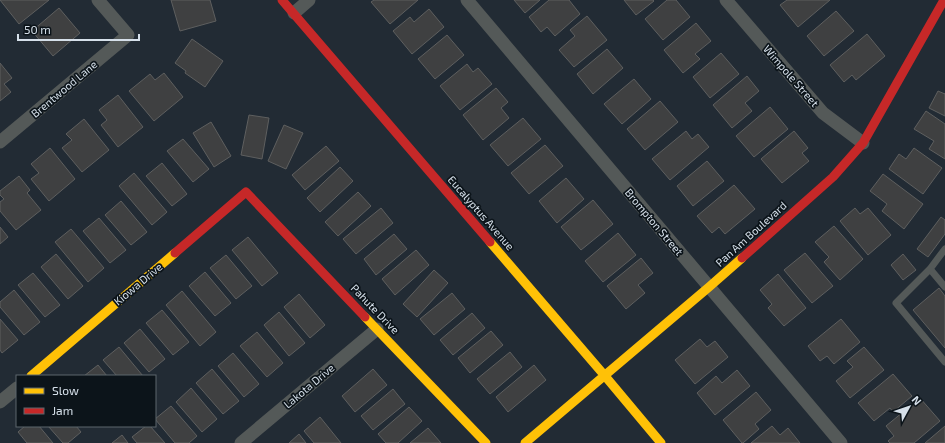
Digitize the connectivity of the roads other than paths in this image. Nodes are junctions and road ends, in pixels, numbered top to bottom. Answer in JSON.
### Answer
{"nodes":[{"id":1,"x":98,"y":0,"type":"edge"},
{"id":2,"x":282,"y":0,"type":"edge"},
{"id":3,"x":309,"y":0,"type":"edge"},
{"id":4,"x":467,"y":0,"type":"edge"},
{"id":5,"x":726,"y":0,"type":"edge"},
{"id":6,"x":944,"y":0,"type":"edge"},
{"id":7,"x":294,"y":13,"type":"junction"},
{"id":8,"x":0,"y":142,"type":"edge"},
{"id":9,"x":863,"y":143,"type":"junction"},
{"id":10,"x":246,"y":192,"type":"joint"},
{"id":11,"x":945,"y":249,"type":"edge"},
{"id":12,"x":930,"y":270,"type":"junction"},
{"id":13,"x":709,"y":287,"type":"junction"},
{"id":14,"x":945,"y":287,"type":"edge"},
{"id":15,"x":377,"y":329,"type":"junction"},
{"id":16,"x":945,"y":362,"type":"edge"},
{"id":17,"x":32,"y":375,"type":"edge"},
{"id":18,"x":605,"y":376,"type":"junction"},
{"id":19,"x":16,"y":389,"type":"edge"},
{"id":20,"x":0,"y":402,"type":"edge"},
{"id":21,"x":240,"y":443,"type":"edge"},
{"id":22,"x":486,"y":443,"type":"edge"},
{"id":23,"x":525,"y":443,"type":"edge"},
{"id":24,"x":661,"y":443,"type":"edge"},
{"id":25,"x":841,"y":443,"type":"edge"}],
"edges":[{"from":1,"to":8,"type":"street","name":"Brentwood Lane"},
{"from":2,"to":7,"type":"street","name":"Eucalyptus Avenue"},
{"from":3,"to":7,"type":"street"},
{"from":4,"to":13,"type":"street","name":"Brompton Street"},
{"from":5,"to":9,"type":"street","name":"Wimpole Street"},
{"from":6,"to":9,"type":"street","name":"Pan Am Boulevard"},
{"from":7,"to":18,"type":"street","name":"Eucalyptus Avenue"},
{"from":9,"to":13,"type":"street","name":"Pan Am Boulevard"},
{"from":10,"to":15,"type":"street","name":"Pahute Drive"},
{"from":10,"to":17,"type":"street","name":"Kiowa Drive"},
{"from":11,"to":12,"type":"lane"},
{"from":12,"to":14,"type":"lane"},
{"from":12,"to":16,"type":"lane"},
{"from":13,"to":18,"type":"street","name":"Pan Am Boulevard"},
{"from":13,"to":25,"type":"street","name":"Brompton Street"},
{"from":15,"to":21,"type":"street","name":"Lakota Drive"},
{"from":15,"to":22,"type":"street","name":"Pahute Drive"},
{"from":18,"to":23,"type":"street","name":"Pan Am Boulevard"},
{"from":18,"to":24,"type":"street","name":"Eucalyptus Avenue"},
{"from":19,"to":20,"type":"street"}]}
